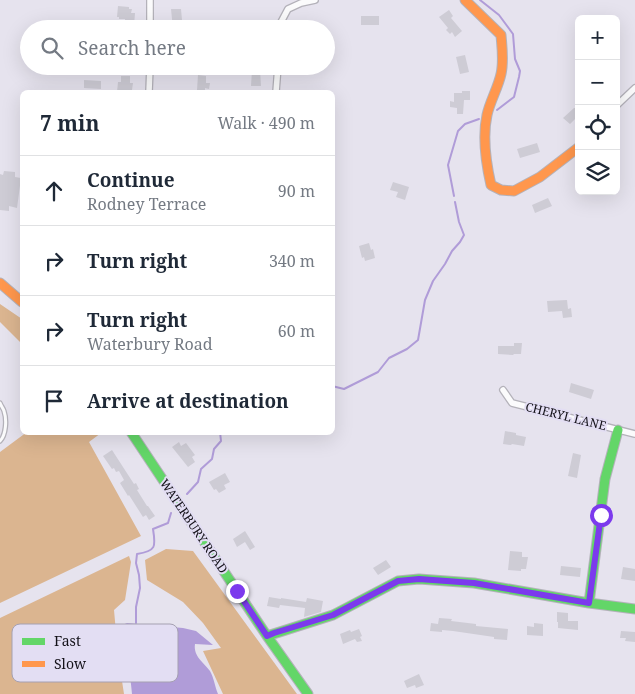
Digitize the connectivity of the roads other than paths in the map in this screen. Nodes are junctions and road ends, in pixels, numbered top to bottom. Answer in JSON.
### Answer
{"nodes":[{"id":1,"x":150,"y":0,"type":"edge"},
{"id":2,"x":315,"y":0,"type":"edge"},
{"id":3,"x":465,"y":0,"type":"edge"},
{"id":4,"x":150,"y":20,"type":"edge"},
{"id":5,"x":282,"y":20,"type":"edge"},
{"id":6,"x":150,"y":75,"type":"edge"},
{"id":7,"x":278,"y":75,"type":"edge"},
{"id":8,"x":635,"y":88,"type":"edge"},
{"id":9,"x":149,"y":90,"type":"edge"},
{"id":10,"x":276,"y":90,"type":"edge"},
{"id":11,"x":617,"y":105,"type":"edge"},
{"id":12,"x":575,"y":149,"type":"edge"},
{"id":13,"x":0,"y":284,"type":"edge"},
{"id":14,"x":20,"y":300,"type":"edge"},
{"id":15,"x":503,"y":390,"type":"dead end"},
{"id":16,"x":0,"y":403,"type":"edge"},
{"id":17,"x":618,"y":430,"type":"junction"},
{"id":18,"x":635,"y":434,"type":"edge"},
{"id":19,"x":133,"y":435,"type":"edge"},
{"id":20,"x":0,"y":442,"type":"edge"},
{"id":21,"x":589,"y":603,"type":"junction"},
{"id":22,"x":635,"y":609,"type":"edge"},
{"id":23,"x":267,"y":636,"type":"junction"},
{"id":24,"x":308,"y":694,"type":"edge"}],
"edges":[{"from":1,"to":4,"type":"street"},
{"from":2,"to":5,"type":"street"},
{"from":3,"to":12,"type":"street"},
{"from":6,"to":9,"type":"street"},
{"from":7,"to":10,"type":"street"},
{"from":8,"to":11,"type":"street"},
{"from":13,"to":14,"type":"street"},
{"from":15,"to":17,"type":"street","name":"CHERYL LANE"},
{"from":16,"to":20,"type":"lane"},
{"from":17,"to":18,"type":"street","name":"CHERYL LANE"},
{"from":17,"to":21,"type":"street"},
{"from":19,"to":23,"type":"street","name":"WATERBURY ROAD"},
{"from":21,"to":22,"type":"street"},
{"from":21,"to":23,"type":"street"},
{"from":23,"to":24,"type":"street","name":"WATERBURY ROAD"}]}
